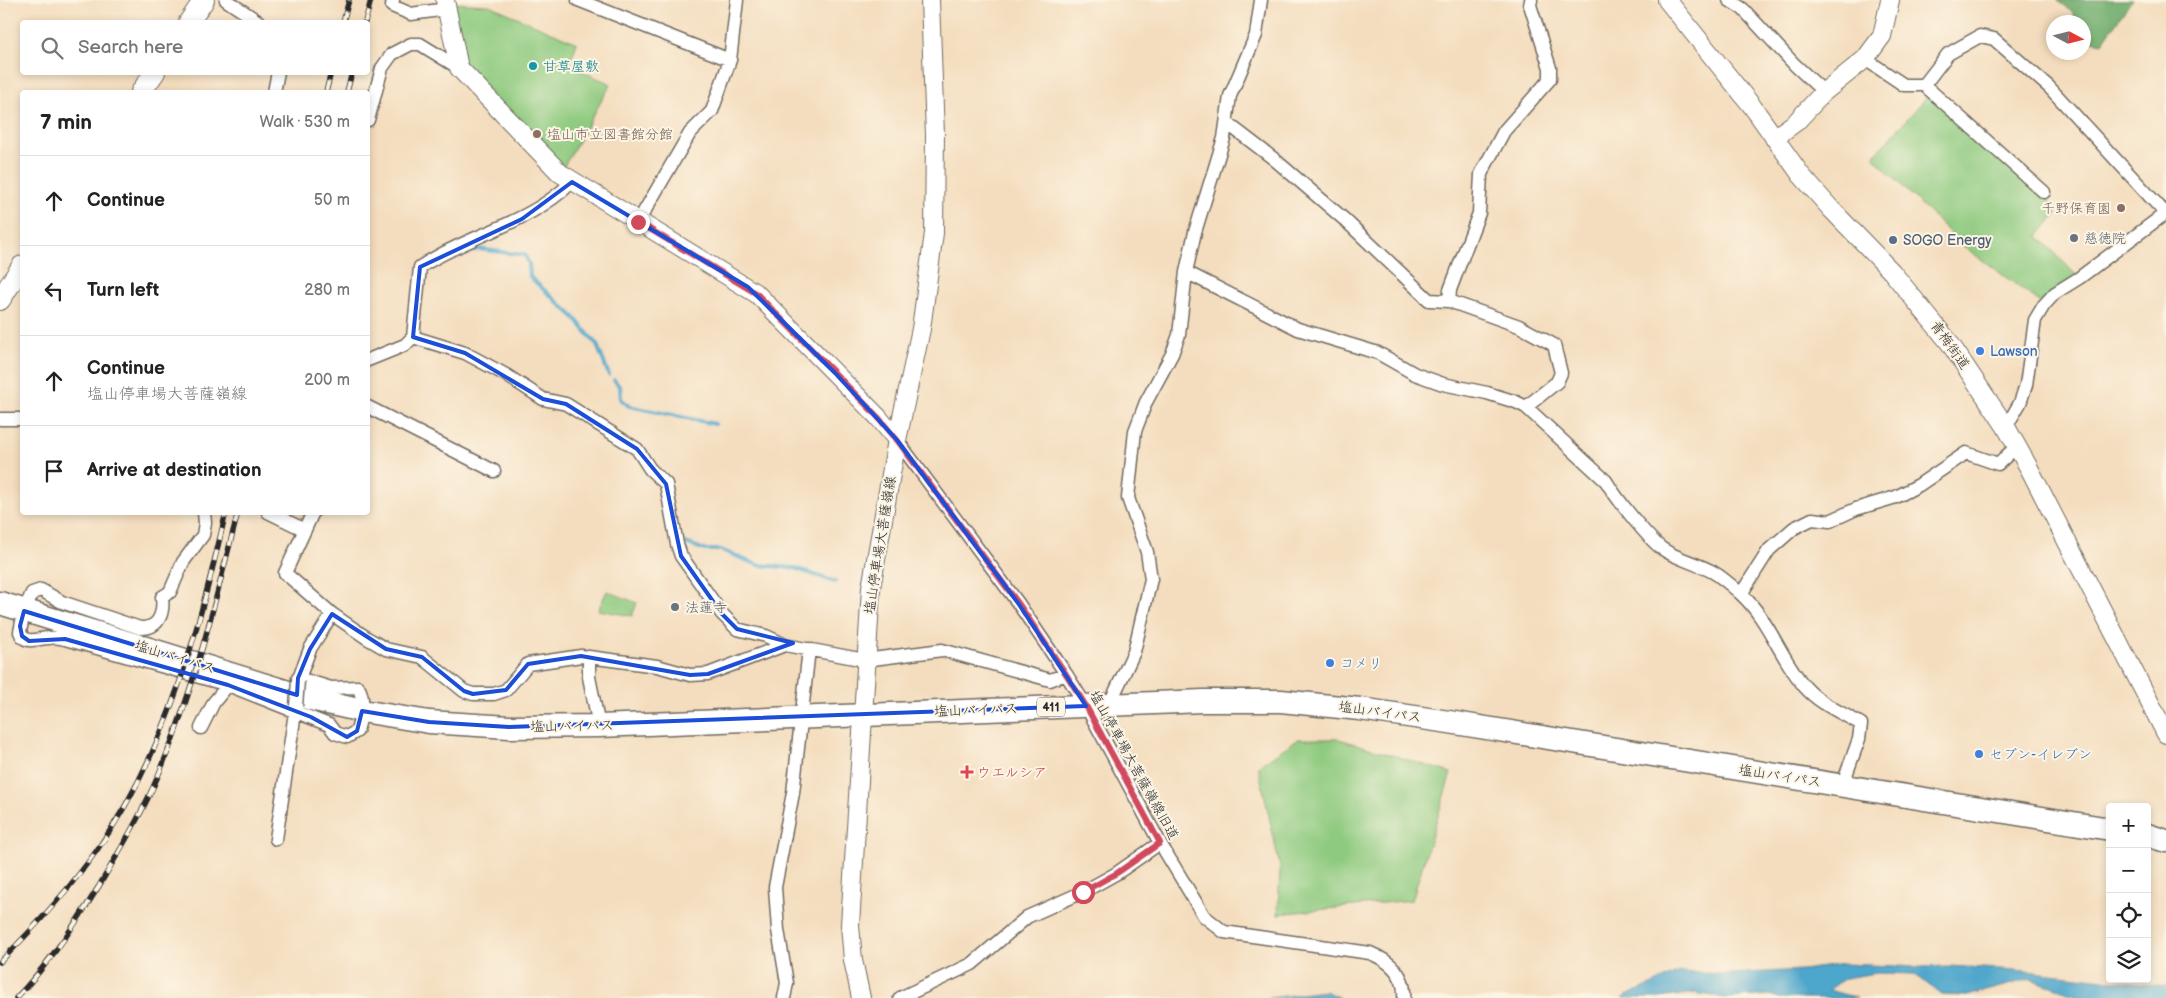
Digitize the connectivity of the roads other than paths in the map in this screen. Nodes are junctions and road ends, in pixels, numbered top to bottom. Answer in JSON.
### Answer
{"nodes":[{"id":1,"x":204,"y":0,"type":"edge"},
{"id":2,"x":226,"y":0,"type":"edge"},
{"id":3,"x":393,"y":0,"type":"edge"},
{"id":4,"x":737,"y":0,"type":"edge"},
{"id":5,"x":930,"y":0,"type":"edge"},
{"id":6,"x":1261,"y":0,"type":"edge"},
{"id":7,"x":1532,"y":0,"type":"edge"},
{"id":8,"x":1668,"y":0,"type":"edge"},
{"id":9,"x":1729,"y":0,"type":"edge"},
{"id":10,"x":1890,"y":0,"type":"edge"},
{"id":11,"x":583,"y":1,"type":"edge"},
{"id":12,"x":446,"y":4,"type":"edge"},
{"id":13,"x":190,"y":20,"type":"edge"},
{"id":14,"x":256,"y":20,"type":"edge"},
{"id":15,"x":1865,"y":59,"type":"junction"},
{"id":16,"x":730,"y":60,"type":"junction"},
{"id":17,"x":459,"y":68,"type":"junction"},
{"id":18,"x":153,"y":75,"type":"edge"},
{"id":19,"x":277,"y":75,"type":"edge"},
{"id":20,"x":1924,"y":84,"type":"junction"},
{"id":21,"x":142,"y":90,"type":"edge"},
{"id":22,"x":274,"y":90,"type":"edge"},
{"id":23,"x":1824,"y":92,"type":"junction"},
{"id":24,"x":370,"y":113,"type":"edge"},
{"id":25,"x":1227,"y":123,"type":"junction"},
{"id":26,"x":1774,"y":138,"type":"junction"},
{"id":27,"x":572,"y":182,"type":"junction"},
{"id":28,"x":2044,"y":192,"type":"dead end"},
{"id":29,"x":2166,"y":213,"type":"edge"},
{"id":30,"x":638,"y":222,"type":"junction"},
{"id":31,"x":20,"y":269,"type":"edge"},
{"id":32,"x":1186,"y":272,"type":"junction"},
{"id":33,"x":0,"y":300,"type":"edge"},
{"id":34,"x":1449,"y":301,"type":"junction"},
{"id":35,"x":413,"y":337,"type":"junction"},
{"id":36,"x":370,"y":359,"type":"edge"},
{"id":37,"x":1526,"y":407,"type":"junction"},
{"id":38,"x":370,"y":408,"type":"edge"},
{"id":39,"x":0,"y":419,"type":"edge"},
{"id":40,"x":20,"y":419,"type":"edge"},
{"id":41,"x":2006,"y":428,"type":"junction"},
{"id":42,"x":897,"y":440,"type":"junction"},
{"id":43,"x":2017,"y":446,"type":"junction"},
{"id":44,"x":494,"y":471,"type":"dead end"},
{"id":45,"x":204,"y":515,"type":"edge"},
{"id":46,"x":274,"y":515,"type":"edge"},
{"id":47,"x":312,"y":515,"type":"edge"},
{"id":48,"x":306,"y":530,"type":"junction"},
{"id":49,"x":1741,"y":594,"type":"junction"},
{"id":50,"x":0,"y":603,"type":"edge"},
{"id":51,"x":24,"y":611,"type":"junction"},
{"id":52,"x":332,"y":614,"type":"junction"},
{"id":53,"x":785,"y":646,"type":"junction"},
{"id":54,"x":809,"y":649,"type":"junction"},
{"id":55,"x":589,"y":657,"type":"junction"},
{"id":56,"x":865,"y":660,"type":"junction"},
{"id":57,"x":1066,"y":674,"type":"junction"},
{"id":58,"x":298,"y":680,"type":"junction"},
{"id":59,"x":228,"y":685,"type":"junction"},
{"id":60,"x":1109,"y":705,"type":"junction"},
{"id":61,"x":1086,"y":706,"type":"junction"},
{"id":62,"x":296,"y":709,"type":"junction"},
{"id":63,"x":362,"y":711,"type":"junction"},
{"id":64,"x":862,"y":715,"type":"junction"},
{"id":65,"x":802,"y":717,"type":"junction"},
{"id":66,"x":599,"y":726,"type":"junction"},
{"id":67,"x":201,"y":728,"type":"dead end"},
{"id":68,"x":2166,"y":734,"type":"edge"},
{"id":69,"x":1842,"y":786,"type":"junction"},
{"id":70,"x":2106,"y":828,"type":"edge"},
{"id":71,"x":2151,"y":836,"type":"edge"},
{"id":72,"x":276,"y":839,"type":"dead end"},
{"id":73,"x":2166,"y":841,"type":"edge"},
{"id":74,"x":1160,"y":843,"type":"junction"},
{"id":75,"x":784,"y":998,"type":"edge"},
{"id":76,"x":862,"y":998,"type":"edge"},
{"id":77,"x":900,"y":998,"type":"edge"},
{"id":78,"x":1404,"y":998,"type":"edge"}],
"edges":[{"from":1,"to":13,"type":"main road"},
{"from":2,"to":14,"type":"street"},
{"from":3,"to":12,"type":"street"},
{"from":4,"to":16,"type":"street"},
{"from":5,"to":42,"type":"street","name":"塩山停車場大菩薩嶺線"},
{"from":6,"to":25,"type":"street"},
{"from":7,"to":34,"type":"street"},
{"from":8,"to":26,"type":"street","name":"青梅街道"},
{"from":9,"to":23,"type":"street"},
{"from":10,"to":15,"type":"street"},
{"from":11,"to":16,"type":"street"},
{"from":12,"to":17,"type":"street"},
{"from":15,"to":20,"type":"street"},
{"from":15,"to":23,"type":"street"},
{"from":16,"to":30,"type":"street"},
{"from":17,"to":24,"type":"street"},
{"from":17,"to":27,"type":"street"},
{"from":18,"to":21,"type":"main road"},
{"from":19,"to":22,"type":"street"},
{"from":20,"to":28,"type":"street"},
{"from":20,"to":29,"type":"street"},
{"from":23,"to":26,"type":"street"},
{"from":25,"to":32,"type":"street"},
{"from":25,"to":34,"type":"street"},
{"from":26,"to":41,"type":"street","name":"青梅街道"},
{"from":27,"to":30,"type":"street"},
{"from":27,"to":35,"type":"street"},
{"from":29,"to":41,"type":"street"},
{"from":30,"to":42,"type":"street"},
{"from":31,"to":33,"type":"main road"},
{"from":32,"to":37,"type":"street"},
{"from":32,"to":60,"type":"street"},
{"from":34,"to":37,"type":"street"},
{"from":35,"to":36,"type":"street"},
{"from":35,"to":53,"type":"street"},
{"from":37,"to":49,"type":"street"},
{"from":38,"to":44,"type":"street"},
{"from":39,"to":40,"type":"street"},
{"from":41,"to":43,"type":"street","name":"青梅街道"},
{"from":42,"to":56,"type":"street","name":"塩山停車場大菩薩嶺線"},
{"from":42,"to":57,"type":"street","name":"塩山停車場大菩薩嶺線旧道"},
{"from":43,"to":49,"type":"street"},
{"from":43,"to":68,"type":"street","name":"青梅街道"},
{"from":45,"to":51,"type":"street"},
{"from":46,"to":48,"type":"street"},
{"from":47,"to":48,"type":"street"},
{"from":48,"to":52,"type":"street"},
{"from":49,"to":69,"type":"street"},
{"from":50,"to":51,"type":"highway","name":"塩山バイパス","number":"411"},
{"from":51,"to":59,"type":"street"},
{"from":51,"to":63,"type":"highway","name":"塩山バイパス","number":"411"},
{"from":52,"to":55,"type":"street"},
{"from":52,"to":58,"type":"street"},
{"from":53,"to":54,"type":"street"},
{"from":53,"to":55,"type":"street"},
{"from":54,"to":56,"type":"street"},
{"from":54,"to":65,"type":"street"},
{"from":55,"to":66,"type":"street"},
{"from":56,"to":57,"type":"street"},
{"from":56,"to":64,"type":"street","name":"塩山停車場大菩薩嶺線"},
{"from":57,"to":61,"type":"street","name":"塩山停車場大菩薩嶺線旧道"},
{"from":58,"to":62,"type":"street","bridge":true},
{"from":58,"to":63,"type":"street"},
{"from":59,"to":62,"type":"street"},
{"from":59,"to":67,"type":"street"},
{"from":60,"to":61,"type":"highway","name":"塩山バイパス","number":"411"},
{"from":60,"to":69,"type":"highway","name":"塩山バイパス","number":"411"},
{"from":61,"to":64,"type":"highway","name":"塩山バイパス","number":"411"},
{"from":61,"to":74,"type":"street","name":"塩山停車場大菩薩嶺線旧道"},
{"from":62,"to":63,"type":"street"},
{"from":62,"to":72,"type":"street"},
{"from":63,"to":66,"type":"highway","name":"塩山バイパス","number":"411"},
{"from":64,"to":65,"type":"highway","name":"塩山バイパス","number":"411"},
{"from":64,"to":76,"type":"street","name":"塩山停車場大菩薩嶺線"},
{"from":65,"to":66,"type":"highway","name":"塩山バイパス","number":"411"},
{"from":65,"to":75,"type":"street"},
{"from":69,"to":70,"type":"highway","name":"塩山バイパス","number":"411"},
{"from":71,"to":73,"type":"highway"},
{"from":74,"to":77,"type":"street"},
{"from":74,"to":78,"type":"street","name":"塩山停車場大菩薩嶺線旧道"}]}
